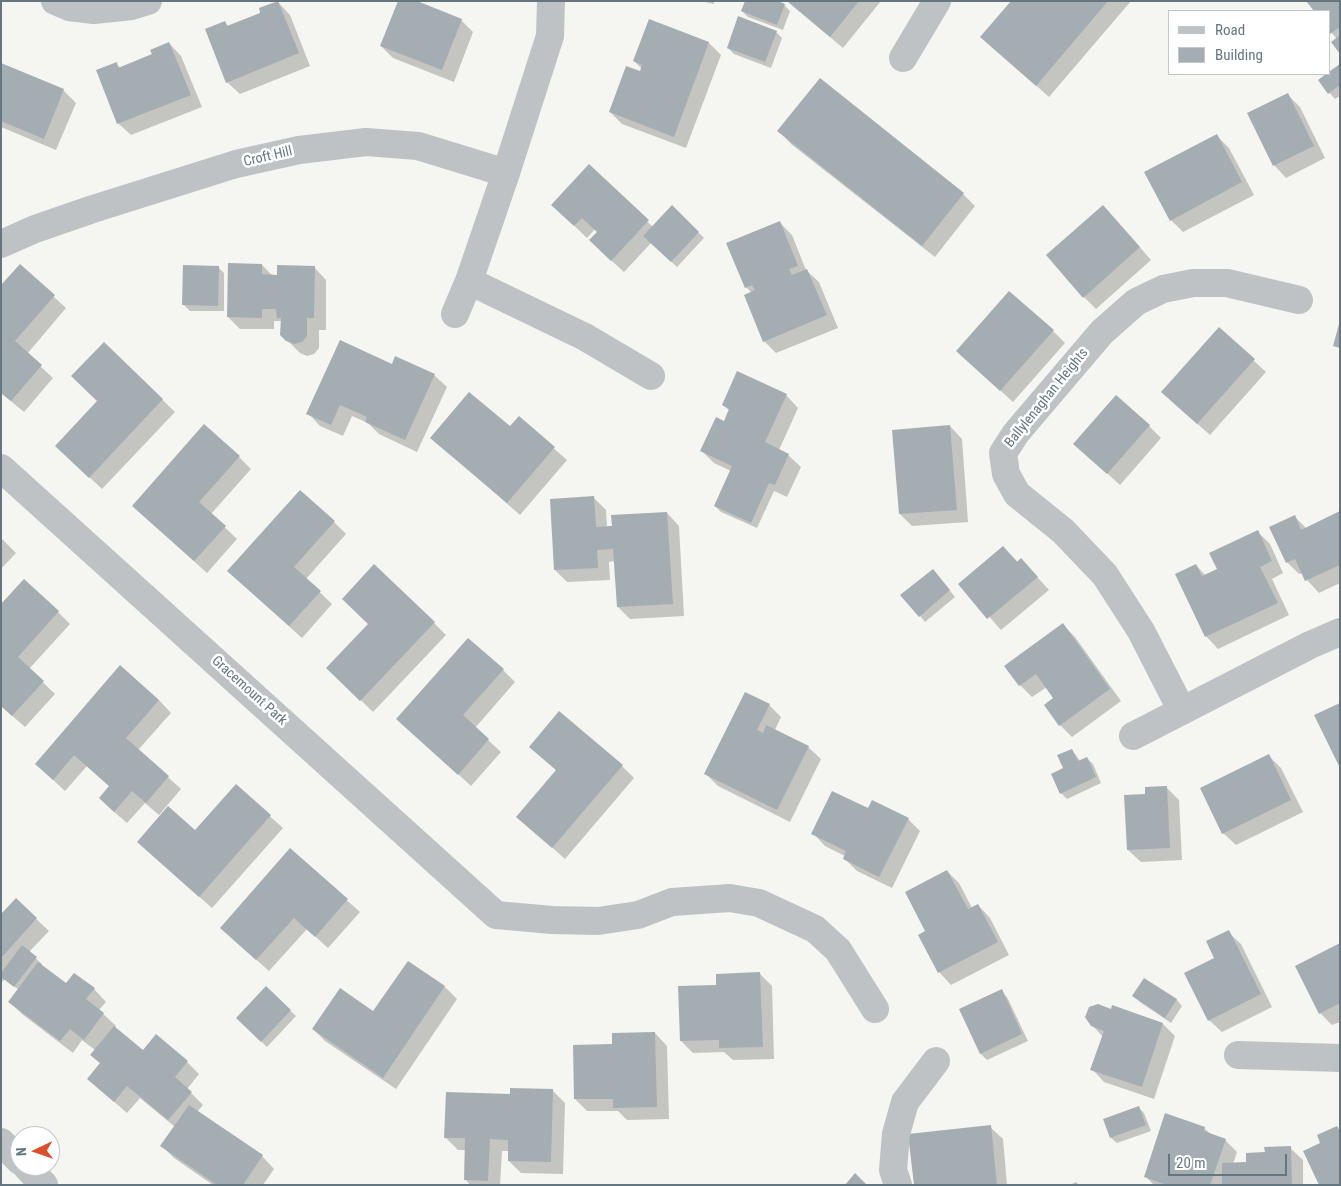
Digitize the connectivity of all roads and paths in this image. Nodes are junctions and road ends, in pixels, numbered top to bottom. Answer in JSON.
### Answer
{"nodes":[{"id":1,"x":55,"y":1,"type":"edge"},
{"id":2,"x":148,"y":1,"type":"edge"},
{"id":3,"x":551,"y":1,"type":"edge"},
{"id":4,"x":937,"y":1,"type":"edge"},
{"id":5,"x":903,"y":58,"type":"dead end"},
{"id":6,"x":506,"y":173,"type":"junction"},
{"id":7,"x":1,"y":244,"type":"edge"},
{"id":8,"x":469,"y":281,"type":"junction"},
{"id":9,"x":1299,"y":300,"type":"dead end"},
{"id":10,"x":455,"y":314,"type":"dead end"},
{"id":11,"x":651,"y":376,"type":"dead end"},
{"id":12,"x":1,"y":468,"type":"edge"},
{"id":13,"x":1340,"y":632,"type":"edge"},
{"id":14,"x":1182,"y":710,"type":"junction"},
{"id":15,"x":1133,"y":736,"type":"dead end"},
{"id":16,"x":875,"y":1009,"type":"dead end"},
{"id":17,"x":1238,"y":1055,"type":"dead end"},
{"id":18,"x":1340,"y":1058,"type":"edge"},
{"id":19,"x":936,"y":1061,"type":"dead end"},
{"id":20,"x":898,"y":1185,"type":"edge"}],
"edges":[{"from":1,"to":2,"type":"street"},
{"from":3,"to":6,"type":"street"},
{"from":4,"to":5,"type":"street"},
{"from":6,"to":7,"type":"street","name":"Croft Hill"},
{"from":6,"to":8,"type":"street"},
{"from":8,"to":10,"type":"street"},
{"from":8,"to":11,"type":"street"},
{"from":9,"to":14,"type":"street","name":"Ballylenaghan Heights"},
{"from":12,"to":16,"type":"street","name":"Gracemount Park"},
{"from":13,"to":14,"type":"street"},
{"from":14,"to":15,"type":"street"},
{"from":17,"to":18,"type":"street"},
{"from":19,"to":20,"type":"street"}]}
